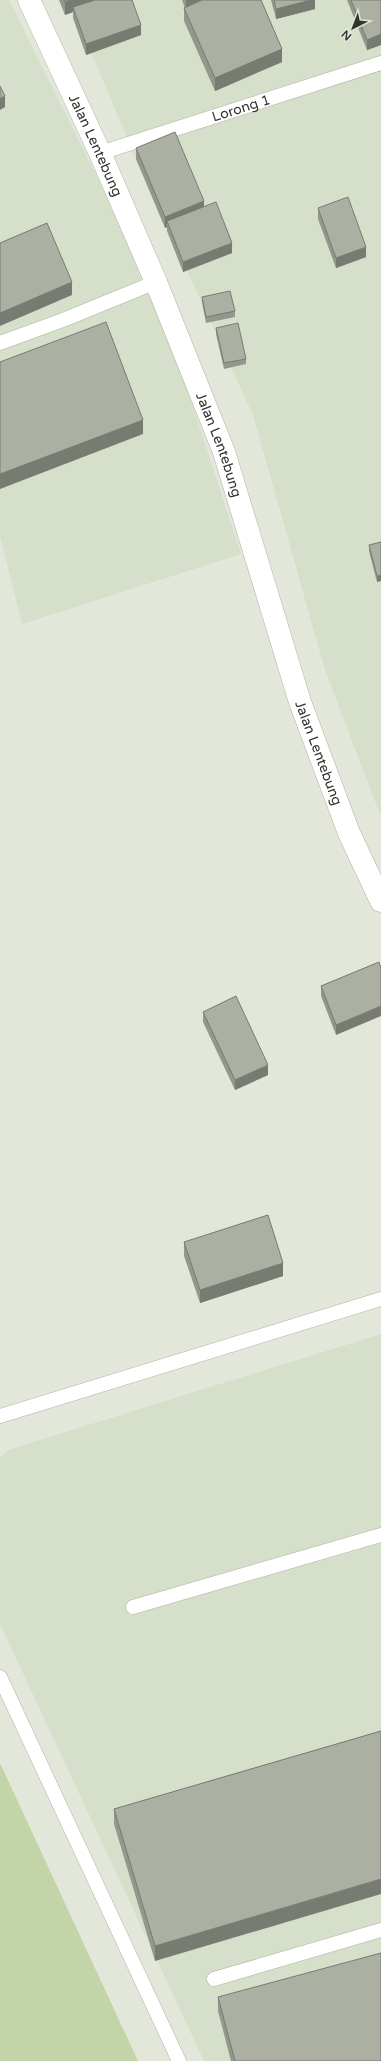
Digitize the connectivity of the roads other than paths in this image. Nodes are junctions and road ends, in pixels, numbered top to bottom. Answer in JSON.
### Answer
{"nodes":[{"id":1,"x":29,"y":0,"type":"edge"},
{"id":2,"x":381,"y":63,"type":"edge"},
{"id":3,"x":100,"y":153,"type":"junction"},
{"id":4,"x":156,"y":282,"type":"junction"},
{"id":5,"x":0,"y":343,"type":"edge"},
{"id":6,"x":381,"y":901,"type":"edge"},
{"id":7,"x":381,"y":1299,"type":"edge"},
{"id":8,"x":0,"y":1416,"type":"edge"},
{"id":9,"x":381,"y":1535,"type":"edge"},
{"id":10,"x":133,"y":1607,"type":"dead end"},
{"id":11,"x":0,"y":1677,"type":"edge"},
{"id":12,"x":381,"y":1930,"type":"edge"},
{"id":13,"x":214,"y":1980,"type":"dead end"},
{"id":14,"x":179,"y":2061,"type":"edge"}],
"edges":[{"from":1,"to":3,"type":"street","name":"Jalan Lentebung"},
{"from":2,"to":3,"type":"lane","name":"Lorong 1"},
{"from":3,"to":4,"type":"street","name":"Jalan Lentebung"},
{"from":4,"to":5,"type":"lane"},
{"from":4,"to":6,"type":"street","name":"Jalan Lentebung"},
{"from":7,"to":8,"type":"lane"},
{"from":9,"to":10,"type":"lane"},
{"from":11,"to":14,"type":"lane"},
{"from":12,"to":13,"type":"lane"}]}
